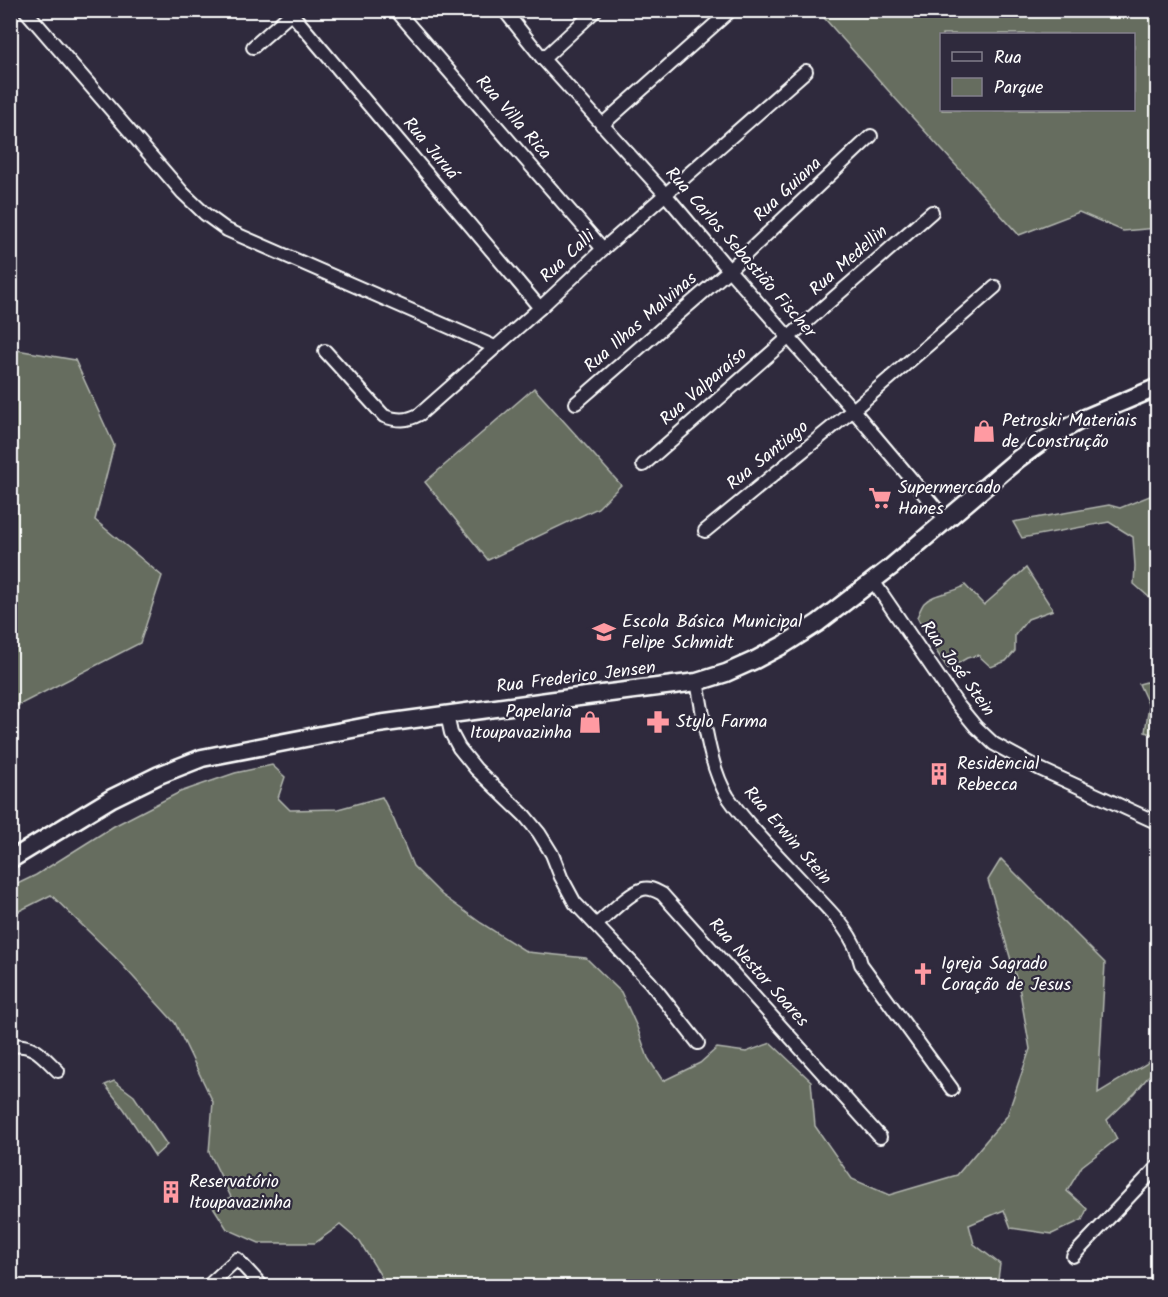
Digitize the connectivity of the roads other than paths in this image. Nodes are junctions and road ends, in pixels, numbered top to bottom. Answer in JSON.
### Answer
{"nodes":[{"id":1,"x":25,"y":10,"type":"edge"},
{"id":2,"x":396,"y":10,"type":"edge"},
{"id":3,"x":504,"y":10,"type":"edge"},
{"id":4,"x":596,"y":10,"type":"edge"},
{"id":5,"x":731,"y":10,"type":"edge"},
{"id":6,"x":293,"y":12,"type":"edge"},
{"id":7,"x":253,"y":47,"type":"dead end"},
{"id":8,"x":543,"y":58,"type":"junction"},
{"id":9,"x":806,"y":72,"type":"dead end"},
{"id":10,"x":602,"y":125,"type":"junction"},
{"id":11,"x":871,"y":136,"type":"dead end"},
{"id":12,"x":665,"y":194,"type":"junction"},
{"id":13,"x":932,"y":212,"type":"dead end"},
{"id":14,"x":603,"y":249,"type":"junction"},
{"id":15,"x":729,"y":270,"type":"junction"},
{"id":16,"x":995,"y":287,"type":"dead end"},
{"id":17,"x":540,"y":308,"type":"junction"},
{"id":18,"x":789,"y":337,"type":"junction"},
{"id":19,"x":495,"y":347,"type":"junction"},
{"id":20,"x":325,"y":351,"type":"dead end"},
{"id":21,"x":1158,"y":387,"type":"edge"},
{"id":22,"x":576,"y":403,"type":"dead end"},
{"id":23,"x":853,"y":410,"type":"junction"},
{"id":24,"x":643,"y":465,"type":"dead end"},
{"id":25,"x":946,"y":520,"type":"junction"},
{"id":26,"x":705,"y":531,"type":"dead end"},
{"id":27,"x":873,"y":581,"type":"junction"},
{"id":28,"x":697,"y":682,"type":"junction"},
{"id":29,"x":447,"y":714,"type":"junction"},
{"id":30,"x":1158,"y":823,"type":"edge"},
{"id":31,"x":10,"y":860,"type":"edge"},
{"id":32,"x":596,"y":926,"type":"junction"},
{"id":33,"x":698,"y":1042,"type":"dead end"},
{"id":34,"x":10,"y":1046,"type":"edge"},
{"id":35,"x":58,"y":1071,"type":"dead end"},
{"id":36,"x":952,"y":1089,"type":"dead end"},
{"id":37,"x":880,"y":1137,"type":"dead end"},
{"id":38,"x":1158,"y":1166,"type":"edge"},
{"id":39,"x":1073,"y":1256,"type":"dead end"},
{"id":40,"x":208,"y":1287,"type":"edge"},
{"id":41,"x":262,"y":1287,"type":"edge"}],
"edges":[{"from":1,"to":19,"type":"street"},
{"from":2,"to":14,"type":"street","name":"Rua Villa Rica"},
{"from":3,"to":8,"type":"street","name":"Rua Carlos Sebastião Fischer"},
{"from":4,"to":8,"type":"street"},
{"from":5,"to":10,"type":"street"},
{"from":6,"to":7,"type":"street"},
{"from":6,"to":17,"type":"street","name":"Rua Juruá"},
{"from":8,"to":10,"type":"street","name":"Rua Carlos Sebastião Fischer"},
{"from":9,"to":12,"type":"street","name":"Rua Calli"},
{"from":10,"to":12,"type":"street","name":"Rua Carlos Sebastião Fischer"},
{"from":11,"to":15,"type":"street","name":"Rua Guiana"},
{"from":12,"to":14,"type":"street","name":"Rua Calli"},
{"from":12,"to":15,"type":"street","name":"Rua Carlos Sebastião Fischer"},
{"from":13,"to":18,"type":"street","name":"Rua Medellin"},
{"from":14,"to":17,"type":"street","name":"Rua Calli"},
{"from":15,"to":18,"type":"street","name":"Rua Carlos Sebastião Fischer"},
{"from":15,"to":22,"type":"street","name":"Rua Ilhas Malvinas"},
{"from":16,"to":23,"type":"street","name":"Rua Santiago"},
{"from":17,"to":19,"type":"street","name":"Rua Calli"},
{"from":18,"to":23,"type":"street","name":"Rua Carlos Sebastião Fischer"},
{"from":18,"to":24,"type":"street","name":"Rua Valparaíso"},
{"from":19,"to":20,"type":"street","name":"Rua Calli"},
{"from":21,"to":25,"type":"main road","name":"Rua Frederico Jensen"},
{"from":23,"to":25,"type":"street","name":"Rua Carlos Sebastião Fischer"},
{"from":23,"to":26,"type":"street","name":"Rua Santiago"},
{"from":25,"to":27,"type":"main road","name":"Rua Frederico Jensen"},
{"from":27,"to":28,"type":"main road","name":"Rua Frederico Jensen"},
{"from":27,"to":30,"type":"street","name":"Rua José Stein"},
{"from":28,"to":29,"type":"main road","name":"Rua Frederico Jensen"},
{"from":28,"to":36,"type":"street","name":"Rua Erwin Stein"},
{"from":29,"to":31,"type":"main road","name":"Rua Frederico Jensen"},
{"from":29,"to":32,"type":"street"},
{"from":32,"to":33,"type":"street"},
{"from":32,"to":37,"type":"street","name":"Rua Nestor Soares"},
{"from":34,"to":35,"type":"street"},
{"from":38,"to":39,"type":"street"},
{"from":40,"to":41,"type":"street"}]}
